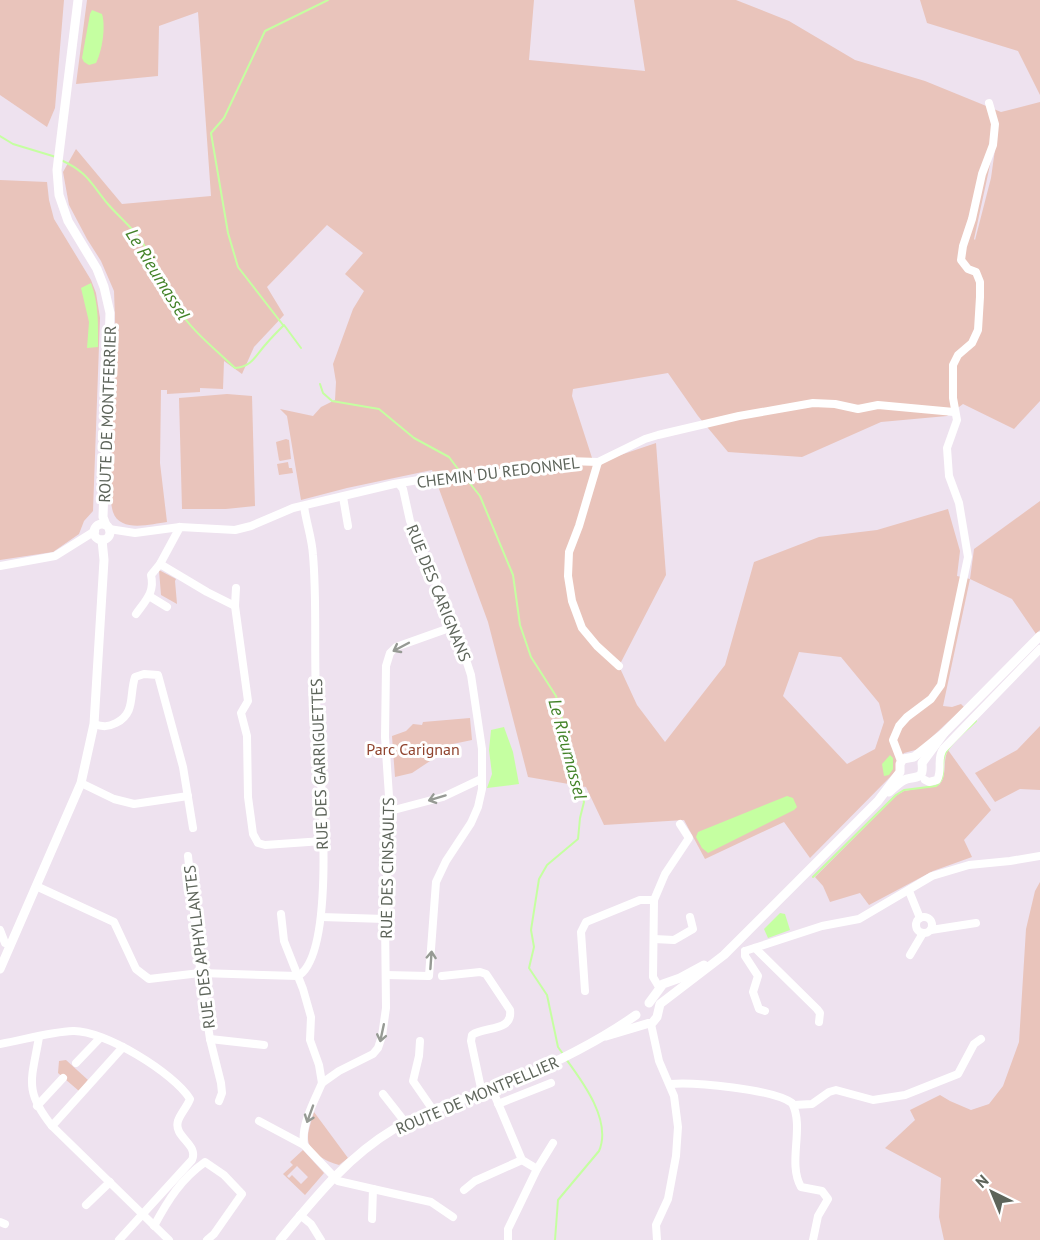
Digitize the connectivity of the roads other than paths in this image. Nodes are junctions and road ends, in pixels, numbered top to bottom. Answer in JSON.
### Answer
{"nodes":[{"id":1,"x":78,"y":0,"type":"edge"},
{"id":2,"x":989,"y":103,"type":"dead end"},
{"id":3,"x":954,"y":412,"type":"junction"},
{"id":4,"x":598,"y":462,"type":"junction"},
{"id":5,"x":399,"y":484,"type":"junction"},
{"id":6,"x":343,"y":497,"type":"junction"},
{"id":7,"x":304,"y":506,"type":"junction"},
{"id":8,"x":348,"y":526,"type":"dead end"},
{"id":9,"x":180,"y":527,"type":"junction"},
{"id":10,"x":103,"y":532,"type":"junction"},
{"id":11,"x":160,"y":564,"type":"junction"},
{"id":12,"x":0,"y":566,"type":"edge"},
{"id":13,"x":236,"y":588,"type":"dead end"},
{"id":14,"x":149,"y":596,"type":"junction"},
{"id":15,"x":235,"y":606,"type":"junction"},
{"id":16,"x":167,"y":607,"type":"dead end"},
{"id":17,"x":136,"y":614,"type":"dead end"},
{"id":18,"x":455,"y":626,"type":"junction"},
{"id":19,"x":1040,"y":636,"type":"edge"},
{"id":20,"x":1040,"y":650,"type":"edge"},
{"id":21,"x":619,"y":666,"type":"dead end"},
{"id":22,"x":94,"y":724,"type":"junction"},
{"id":23,"x":907,"y":763,"type":"junction"},
{"id":24,"x":482,"y":779,"type":"junction"},
{"id":25,"x":925,"y":780,"type":"dead end"},
{"id":26,"x":81,"y":783,"type":"junction"},
{"id":27,"x":188,"y":796,"type":"junction"},
{"id":28,"x":390,"y":811,"type":"junction"},
{"id":29,"x":680,"y":824,"type":"dead end"},
{"id":30,"x":193,"y":828,"type":"dead end"},
{"id":31,"x":323,"y":841,"type":"junction"},
{"id":32,"x":188,"y":856,"type":"dead end"},
{"id":33,"x":1040,"y":856,"type":"edge"},
{"id":34,"x":36,"y":886,"type":"junction"},
{"id":35,"x":909,"y":891,"type":"junction"},
{"id":36,"x":654,"y":900,"type":"junction"},
{"id":37,"x":281,"y":914,"type":"dead end"},
{"id":38,"x":321,"y":917,"type":"junction"},
{"id":39,"x":690,"y":917,"type":"dead end"},
{"id":40,"x":920,"y":918,"type":"junction"},
{"id":41,"x":385,"y":919,"type":"junction"},
{"id":42,"x":976,"y":923,"type":"dead end"},
{"id":43,"x":0,"y":930,"type":"edge"},
{"id":44,"x":927,"y":931,"type":"junction"},
{"id":45,"x":654,"y":939,"type":"junction"},
{"id":46,"x":10,"y":945,"type":"junction"},
{"id":47,"x":733,"y":945,"type":"junction"},
{"id":48,"x":755,"y":948,"type":"junction"},
{"id":49,"x":745,"y":951,"type":"junction"},
{"id":50,"x":910,"y":955,"type":"dead end"},
{"id":51,"x":0,"y":969,"type":"edge"},
{"id":52,"x":200,"y":973,"type":"junction"},
{"id":53,"x":386,"y":975,"type":"junction"},
{"id":54,"x":298,"y":976,"type":"junction"},
{"id":55,"x":442,"y":976,"type":"dead end"},
{"id":56,"x":676,"y":980,"type":"junction"},
{"id":57,"x":659,"y":987,"type":"junction"},
{"id":58,"x":680,"y":989,"type":"junction"},
{"id":59,"x":585,"y":991,"type":"dead end"},
{"id":60,"x":649,"y":1003,"type":"junction"},
{"id":61,"x":657,"y":1011,"type":"junction"},
{"id":62,"x":765,"y":1011,"type":"dead end"},
{"id":63,"x":636,"y":1015,"type":"junction"},
{"id":64,"x":819,"y":1022,"type":"dead end"},
{"id":65,"x":648,"y":1024,"type":"junction"},
{"id":66,"x":606,"y":1036,"type":"junction"},
{"id":67,"x":39,"y":1037,"type":"junction"},
{"id":68,"x":100,"y":1038,"type":"junction"},
{"id":69,"x":210,"y":1039,"type":"junction"},
{"id":70,"x":981,"y":1039,"type":"dead end"},
{"id":71,"x":28,"y":1040,"type":"junction"},
{"id":72,"x":420,"y":1041,"type":"dead end"},
{"id":73,"x":0,"y":1044,"type":"edge"},
{"id":74,"x":264,"y":1045,"type":"dead end"},
{"id":75,"x":123,"y":1047,"type":"junction"},
{"id":76,"x":34,"y":1053,"type":"junction"},
{"id":77,"x":76,"y":1063,"type":"dead end"},
{"id":78,"x":63,"y":1078,"type":"dead end"},
{"id":79,"x":322,"y":1083,"type":"junction"},
{"id":80,"x":550,"y":1083,"type":"dead end"},
{"id":81,"x":670,"y":1084,"type":"junction"},
{"id":82,"x":487,"y":1091,"type":"junction"},
{"id":83,"x":383,"y":1094,"type":"dead end"},
{"id":84,"x":219,"y":1101,"type":"dead end"},
{"id":85,"x":498,"y":1104,"type":"junction"},
{"id":86,"x":794,"y":1105,"type":"junction"},
{"id":87,"x":37,"y":1106,"type":"junction"},
{"id":88,"x":433,"y":1110,"type":"junction"},
{"id":89,"x":259,"y":1120,"type":"dead end"},
{"id":90,"x":405,"y":1122,"type":"junction"},
{"id":91,"x":52,"y":1126,"type":"junction"},
{"id":92,"x":553,"y":1143,"type":"dead end"},
{"id":93,"x":304,"y":1145,"type":"junction"},
{"id":94,"x":522,"y":1160,"type":"junction"},
{"id":95,"x":537,"y":1169,"type":"junction"},
{"id":96,"x":334,"y":1176,"type":"junction"},
{"id":97,"x":110,"y":1182,"type":"junction"},
{"id":98,"x":373,"y":1189,"type":"junction"},
{"id":99,"x":464,"y":1190,"type":"dead end"},
{"id":100,"x":86,"y":1205,"type":"dead end"},
{"id":101,"x":144,"y":1215,"type":"junction"},
{"id":102,"x":300,"y":1215,"type":"junction"},
{"id":103,"x":453,"y":1217,"type":"dead end"},
{"id":104,"x":372,"y":1219,"type":"dead end"},
{"id":105,"x":154,"y":1226,"type":"junction"},
{"id":106,"x":119,"y":1240,"type":"edge"},
{"id":107,"x":169,"y":1240,"type":"edge"},
{"id":108,"x":207,"y":1240,"type":"edge"},
{"id":109,"x":280,"y":1240,"type":"edge"},
{"id":110,"x":321,"y":1240,"type":"edge"},
{"id":111,"x":508,"y":1240,"type":"edge"},
{"id":112,"x":657,"y":1240,"type":"edge"},
{"id":113,"x":813,"y":1240,"type":"edge"}],
"edges":[{"from":1,"to":10,"type":"street","name":"ROUTE DE MONTFERRIER"},
{"from":2,"to":3,"type":"street"},
{"from":3,"to":4,"type":"street","name":"CHEMIN DU REDONNEL"},
{"from":3,"to":23,"type":"street"},
{"from":4,"to":5,"type":"street","name":"CHEMIN DU REDONNEL"},
{"from":4,"to":21,"type":"street","name":"CHEMIN DU REDONNEL"},
{"from":5,"to":6,"type":"street","name":"CHEMIN DU REDONNEL"},
{"from":5,"to":18,"type":"street","name":"RUE DES CARIGNANS"},
{"from":6,"to":7,"type":"street","name":"CHEMIN DU REDONNEL"},
{"from":6,"to":8,"type":"street"},
{"from":7,"to":9,"type":"street","name":"CHEMIN DU REDONNEL"},
{"from":7,"to":31,"type":"street","name":"RUE DES GARRIGUETTES"},
{"from":9,"to":10,"type":"street","name":"CHEMIN DU REDONNEL"},
{"from":9,"to":11,"type":"street"},
{"from":10,"to":12,"type":"street"},
{"from":10,"to":22,"type":"street","name":"ROUTE DE MONTFERRIER"},
{"from":11,"to":14,"type":"street"},
{"from":11,"to":15,"type":"street"},
{"from":13,"to":15,"type":"street"},
{"from":14,"to":16,"type":"street"},
{"from":14,"to":17,"type":"street"},
{"from":15,"to":31,"type":"street"},
{"from":18,"to":24,"type":"street","name":"RUE DES CARIGNANS"},
{"from":18,"to":28,"type":"street","name":"RUE DES CINSAULTS","one_way":true},
{"from":19,"to":23,"type":"street"},
{"from":20,"to":25,"type":"street"},
{"from":22,"to":26,"type":"street","name":"ROUTE DE MONTFERRIER"},
{"from":22,"to":27,"type":"street"},
{"from":23,"to":47,"type":"street"},
{"from":24,"to":28,"type":"street","one_way":true},
{"from":53,"to":24,"type":"street","name":"RUE DES CARIGNANS","one_way":true},
{"from":26,"to":27,"type":"street"},
{"from":26,"to":34,"type":"street","name":"ROUTE DE MONTFERRIER"},
{"from":27,"to":30,"type":"street"},
{"from":28,"to":41,"type":"street","name":"RUE DES CINSAULTS"},
{"from":29,"to":36,"type":"street"},
{"from":31,"to":38,"type":"street","name":"RUE DES GARRIGUETTES"},
{"from":32,"to":52,"type":"street","name":"RUE DES APHYLLANTES"},
{"from":33,"to":35,"type":"street"},
{"from":34,"to":46,"type":"street","name":"ROUTE DE MONTFERRIER"},
{"from":34,"to":52,"type":"street"},
{"from":35,"to":40,"type":"street"},
{"from":35,"to":48,"type":"street"},
{"from":36,"to":45,"type":"street"},
{"from":36,"to":59,"type":"street"},
{"from":37,"to":54,"type":"street"},
{"from":38,"to":41,"type":"street"},
{"from":38,"to":54,"type":"street","name":"RUE DES GARRIGUETTES"},
{"from":39,"to":45,"type":"street"},
{"from":40,"to":44,"type":"street"},
{"from":40,"to":44,"type":"street"},
{"from":41,"to":53,"type":"street","name":"RUE DES CINSAULTS"},
{"from":42,"to":44,"type":"street"},
{"from":43,"to":46,"type":"street"},
{"from":44,"to":50,"type":"street"},
{"from":45,"to":57,"type":"street"},
{"from":46,"to":51,"type":"street","name":"ROUTE DE MONTFERRIER"},
{"from":47,"to":49,"type":"street"},
{"from":47,"to":56,"type":"street"},
{"from":47,"to":58,"type":"street"},
{"from":48,"to":49,"type":"street"},
{"from":48,"to":64,"type":"street"},
{"from":49,"to":62,"type":"street"},
{"from":52,"to":54,"type":"street"},
{"from":52,"to":69,"type":"street","name":"RUE DES APHYLLANTES"},
{"from":53,"to":79,"type":"street","one_way":true},
{"from":54,"to":79,"type":"street"},
{"from":55,"to":82,"type":"street"},
{"from":56,"to":57,"type":"street"},
{"from":56,"to":58,"type":"street"},
{"from":57,"to":60,"type":"street"},
{"from":58,"to":61,"type":"street"},
{"from":60,"to":61,"type":"street"},
{"from":60,"to":63,"type":"street"},
{"from":61,"to":65,"type":"street"},
{"from":63,"to":65,"type":"street"},
{"from":63,"to":66,"type":"street","name":"ROUTE DE MONTPELLIER"},
{"from":65,"to":66,"type":"street","name":"ROUTE DE MONTPELLIER"},
{"from":65,"to":81,"type":"street"},
{"from":66,"to":82,"type":"street","name":"ROUTE DE MONTPELLIER"},
{"from":67,"to":68,"type":"street"},
{"from":67,"to":71,"type":"street"},
{"from":67,"to":76,"type":"street"},
{"from":68,"to":75,"type":"street"},
{"from":68,"to":77,"type":"street"},
{"from":69,"to":74,"type":"street","name":"RUE DES APHYLLANTES"},
{"from":69,"to":84,"type":"street","name":"RUE DES APHYLLANTES"},
{"from":70,"to":86,"type":"street"},
{"from":71,"to":73,"type":"street"},
{"from":71,"to":76,"type":"street"},
{"from":72,"to":88,"type":"street"},
{"from":75,"to":91,"type":"street"},
{"from":75,"to":101,"type":"street"},
{"from":76,"to":87,"type":"street"},
{"from":78,"to":87,"type":"street"},
{"from":79,"to":93,"type":"street","one_way":true},
{"from":80,"to":85,"type":"street"},
{"from":81,"to":86,"type":"street"},
{"from":81,"to":112,"type":"street"},
{"from":82,"to":85,"type":"street"},
{"from":82,"to":88,"type":"street","name":"ROUTE DE MONTPELLIER"},
{"from":83,"to":90,"type":"street"},
{"from":85,"to":94,"type":"street"},
{"from":86,"to":113,"type":"street"},
{"from":87,"to":91,"type":"street"},
{"from":88,"to":90,"type":"street","name":"ROUTE DE MONTPELLIER"},
{"from":89,"to":93,"type":"street"},
{"from":90,"to":96,"type":"street","name":"ROUTE DE MONTPELLIER"},
{"from":91,"to":97,"type":"street"},
{"from":92,"to":95,"type":"street"},
{"from":93,"to":96,"type":"street"},
{"from":94,"to":95,"type":"street"},
{"from":94,"to":99,"type":"street"},
{"from":95,"to":111,"type":"street"},
{"from":96,"to":98,"type":"street"},
{"from":96,"to":102,"type":"street","name":"ROUTE DE MONTPELLIER"},
{"from":97,"to":100,"type":"street"},
{"from":97,"to":101,"type":"street"},
{"from":98,"to":103,"type":"street"},
{"from":98,"to":104,"type":"street"},
{"from":101,"to":105,"type":"street"},
{"from":101,"to":106,"type":"street"},
{"from":102,"to":109,"type":"street","name":"ROUTE DE MONTPELLIER"},
{"from":102,"to":110,"type":"street"},
{"from":105,"to":107,"type":"street"},
{"from":105,"to":108,"type":"street"}]}
